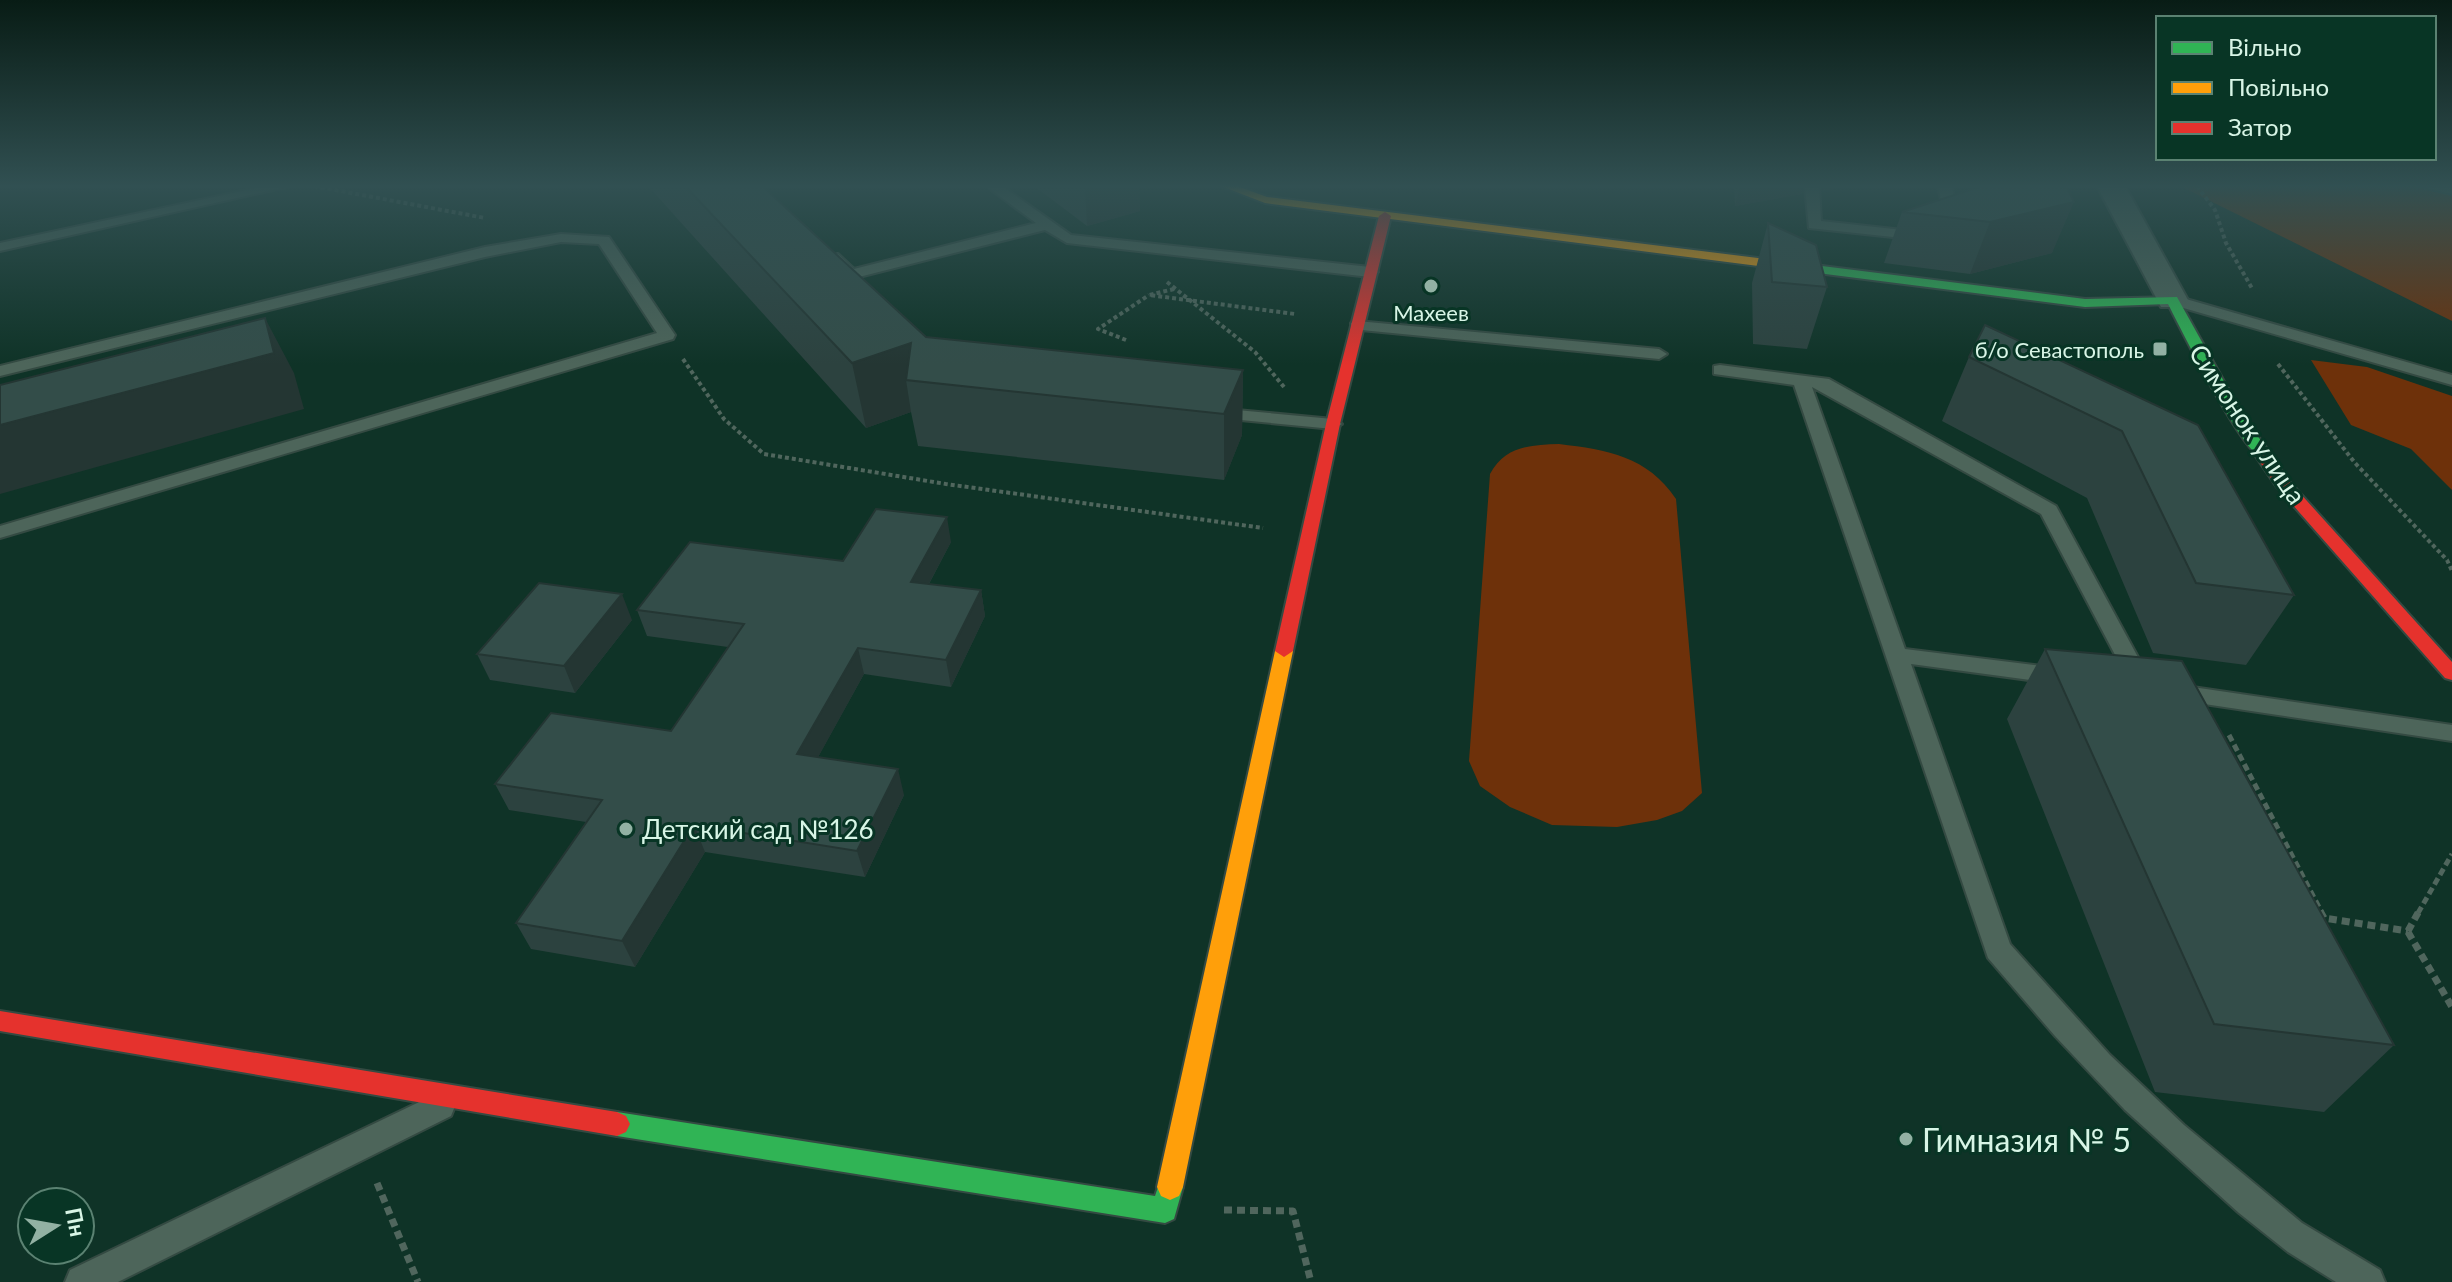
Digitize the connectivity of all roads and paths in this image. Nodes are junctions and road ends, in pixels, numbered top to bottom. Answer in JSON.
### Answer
{"nodes":[{"id":1,"x":519,"y":246,"type":"edge"},
{"id":2,"x":608,"y":246,"type":"edge"},
{"id":3,"x":821,"y":246,"type":"edge"},
{"id":4,"x":973,"y":246,"type":"edge"},
{"id":5,"x":1130,"y":246,"type":"edge"},
{"id":6,"x":1377,"y":246,"type":"edge"},
{"id":7,"x":1625,"y":246,"type":"edge"},
{"id":8,"x":2143,"y":246,"type":"edge"},
{"id":9,"x":2228,"y":246,"type":"edge"},
{"id":10,"x":1370,"y":272,"type":"junction"},
{"id":11,"x":1164,"y":279,"type":"dead end"},
{"id":12,"x":1174,"y":289,"type":"junction"},
{"id":13,"x":1149,"y":295,"type":"junction"},
{"id":14,"x":1188,"y":300,"type":"junction"},
{"id":15,"x":2172,"y":300,"type":"junction"},
{"id":16,"x":1295,"y":314,"type":"dead end"},
{"id":17,"x":1357,"y":326,"type":"junction"},
{"id":18,"x":2265,"y":328,"type":"junction"},
{"id":19,"x":667,"y":335,"type":"junction"},
{"id":20,"x":1126,"y":340,"type":"dead end"},
{"id":21,"x":1659,"y":354,"type":"dead end"},
{"id":22,"x":1720,"y":370,"type":"dead end"},
{"id":23,"x":0,"y":371,"type":"edge"},
{"id":24,"x":1801,"y":380,"type":"junction"},
{"id":25,"x":2452,"y":380,"type":"edge"},
{"id":26,"x":1201,"y":411,"type":"edge"},
{"id":27,"x":1312,"y":422,"type":"junction"},
{"id":28,"x":1333,"y":424,"type":"junction"},
{"id":29,"x":0,"y":532,"type":"edge"},
{"id":30,"x":1311,"y":535,"type":"junction"},
{"id":31,"x":2452,"y":571,"type":"edge"},
{"id":32,"x":1896,"y":655,"type":"junction"},
{"id":33,"x":2452,"y":674,"type":"edge"},
{"id":34,"x":2081,"y":679,"type":"edge"},
{"id":35,"x":2112,"y":683,"type":"edge"},
{"id":36,"x":2143,"y":688,"type":"junction"},
{"id":37,"x":2210,"y":697,"type":"junction"},
{"id":38,"x":2452,"y":733,"type":"edge"},
{"id":39,"x":2452,"y":854,"type":"edge"},
{"id":40,"x":2408,"y":931,"type":"junction"},
{"id":41,"x":2452,"y":1007,"type":"edge"},
{"id":42,"x":0,"y":1021,"type":"edge"},
{"id":43,"x":455,"y":1098,"type":"junction"},
{"id":44,"x":362,"y":1144,"type":"junction"},
{"id":45,"x":1165,"y":1210,"type":"junction"},
{"id":46,"x":82,"y":1282,"type":"edge"},
{"id":47,"x":418,"y":1282,"type":"edge"},
{"id":48,"x":1311,"y":1282,"type":"edge"},
{"id":49,"x":2368,"y":1282,"type":"edge"}],
"edges":[{"from":1,"to":23,"type":"lane"},
{"from":2,"to":19,"type":"lane"},
{"from":3,"to":4,"type":"lane"},
{"from":5,"to":10,"type":"lane"},
{"from":6,"to":10,"type":"street"},
{"from":7,"to":15,"type":"street"},
{"from":8,"to":15,"type":"street","name":"Симонок улица"},
{"from":9,"to":18,"type":"path"},
{"from":10,"to":17,"type":"street"},
{"from":11,"to":12,"type":"path"},
{"from":12,"to":13,"type":"path"},
{"from":12,"to":14,"type":"path"},
{"from":13,"to":14,"type":"path"},
{"from":13,"to":20,"type":"path"},
{"from":14,"to":16,"type":"path"},
{"from":14,"to":27,"type":"path"},
{"from":15,"to":18,"type":"lane"},
{"from":15,"to":33,"type":"street","name":"Симонок улица"},
{"from":17,"to":21,"type":"lane"},
{"from":17,"to":28,"type":"street"},
{"from":18,"to":25,"type":"lane"},
{"from":18,"to":31,"type":"path"},
{"from":19,"to":29,"type":"lane"},
{"from":19,"to":30,"type":"path"},
{"from":22,"to":24,"type":"lane"},
{"from":24,"to":32,"type":"lane"},
{"from":24,"to":36,"type":"lane"},
{"from":26,"to":27,"type":"lane"},
{"from":27,"to":28,"type":"lane"},
{"from":28,"to":30,"type":"street"},
{"from":30,"to":45,"type":"street"},
{"from":32,"to":34,"type":"lane"},
{"from":32,"to":49,"type":"lane"},
{"from":35,"to":36,"type":"lane"},
{"from":36,"to":37,"type":"lane"},
{"from":37,"to":38,"type":"lane"},
{"from":37,"to":40,"type":"path"},
{"from":39,"to":40,"type":"path"},
{"from":40,"to":41,"type":"path"},
{"from":42,"to":43,"type":"street"},
{"from":43,"to":44,"type":"lane"},
{"from":43,"to":45,"type":"street"},
{"from":44,"to":46,"type":"lane"},
{"from":44,"to":47,"type":"path"},
{"from":45,"to":48,"type":"path"}]}
